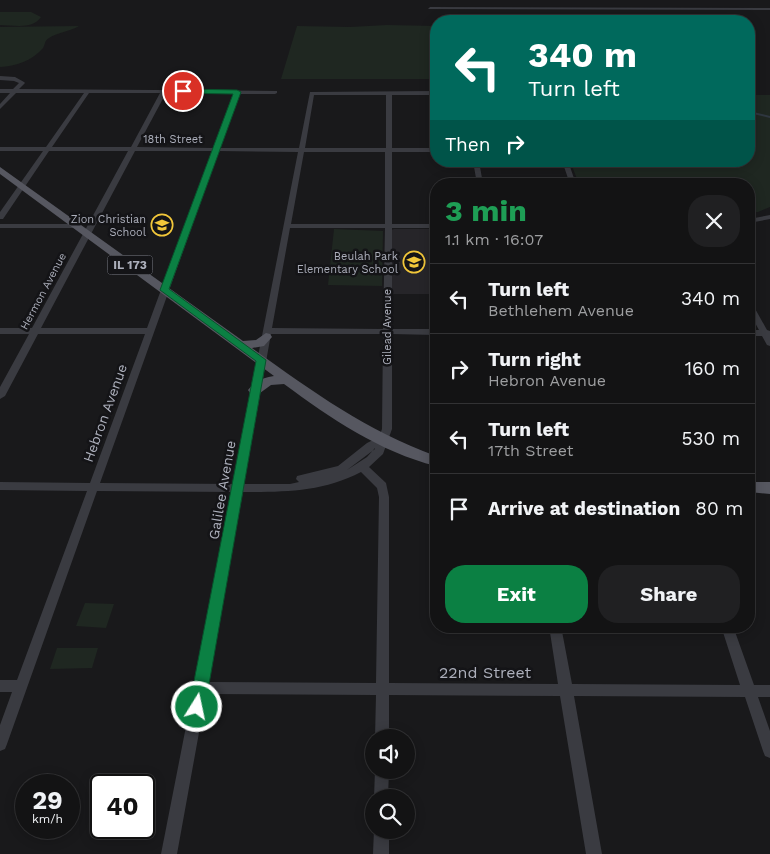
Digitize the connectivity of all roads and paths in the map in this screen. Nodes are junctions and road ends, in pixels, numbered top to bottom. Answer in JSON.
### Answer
{"nodes":[{"id":1,"x":746,"y":5,"type":"dead end"},
{"id":2,"x":430,"y":8,"type":"dead end"},
{"id":3,"x":751,"y":9,"type":"junction"},
{"id":4,"x":770,"y":9,"type":"edge"},
{"id":5,"x":0,"y":78,"type":"edge"},
{"id":6,"x":0,"y":91,"type":"edge"},
{"id":7,"x":14,"y":91,"type":"junction"},
{"id":8,"x":88,"y":91,"type":"junction"},
{"id":9,"x":164,"y":91,"type":"junction"},
{"id":10,"x":237,"y":92,"type":"junction"},
{"id":11,"x":275,"y":92,"type":"dead end"},
{"id":12,"x":389,"y":93,"type":"junction"},
{"id":13,"x":430,"y":93,"type":"edge"},
{"id":14,"x":0,"y":107,"type":"edge"},
{"id":15,"x":0,"y":149,"type":"edge"},
{"id":16,"x":48,"y":149,"type":"junction"},
{"id":17,"x":132,"y":149,"type":"junction"},
{"id":18,"x":216,"y":150,"type":"junction"},
{"id":19,"x":302,"y":150,"type":"junction"},
{"id":20,"x":388,"y":150,"type":"junction"},
{"id":21,"x":430,"y":150,"type":"edge"},
{"id":22,"x":0,"y":170,"type":"edge"},
{"id":23,"x":23,"y":187,"type":"junction"},
{"id":24,"x":0,"y":217,"type":"edge"},
{"id":25,"x":770,"y":217,"type":"edge"},
{"id":26,"x":755,"y":220,"type":"edge"},
{"id":27,"x":0,"y":226,"type":"edge"},
{"id":28,"x":76,"y":226,"type":"junction"},
{"id":29,"x":287,"y":226,"type":"junction"},
{"id":30,"x":388,"y":226,"type":"junction"},
{"id":31,"x":430,"y":226,"type":"edge"},
{"id":32,"x":87,"y":234,"type":"junction"},
{"id":33,"x":164,"y":290,"type":"junction"},
{"id":34,"x":755,"y":314,"type":"edge"},
{"id":35,"x":0,"y":331,"type":"edge"},
{"id":36,"x":35,"y":331,"type":"junction"},
{"id":37,"x":149,"y":331,"type":"junction"},
{"id":38,"x":387,"y":332,"type":"junction"},
{"id":39,"x":430,"y":332,"type":"edge"},
{"id":40,"x":767,"y":333,"type":"edge"},
{"id":41,"x":266,"y":334,"type":"junction"},
{"id":42,"x":770,"y":343,"type":"edge"},
{"id":43,"x":241,"y":345,"type":"junction"},
{"id":44,"x":261,"y":360,"type":"junction"},
{"id":45,"x":288,"y":379,"type":"junction"},
{"id":46,"x":255,"y":390,"type":"junction"},
{"id":47,"x":0,"y":396,"type":"edge"},
{"id":48,"x":383,"y":440,"type":"junction"},
{"id":49,"x":430,"y":459,"type":"edge"},
{"id":50,"x":357,"y":464,"type":"junction"},
{"id":51,"x":0,"y":486,"type":"edge"},
{"id":52,"x":93,"y":486,"type":"junction"},
{"id":53,"x":238,"y":486,"type":"junction"},
{"id":54,"x":755,"y":487,"type":"edge"},
{"id":55,"x":770,"y":488,"type":"edge"},
{"id":56,"x":556,"y":633,"type":"edge"},
{"id":57,"x":729,"y":633,"type":"edge"},
{"id":58,"x":0,"y":686,"type":"edge"},
{"id":59,"x":21,"y":686,"type":"junction"},
{"id":60,"x":200,"y":688,"type":"junction"},
{"id":61,"x":382,"y":689,"type":"junction"},
{"id":62,"x":566,"y":690,"type":"junction"},
{"id":63,"x":749,"y":690,"type":"junction"},
{"id":64,"x":770,"y":691,"type":"edge"},
{"id":65,"x":382,"y":729,"type":"edge"},
{"id":66,"x":0,"y":744,"type":"edge"},
{"id":67,"x":770,"y":751,"type":"edge"},
{"id":68,"x":381,"y":839,"type":"edge"},
{"id":69,"x":169,"y":854,"type":"edge"},
{"id":70,"x":381,"y":854,"type":"edge"},
{"id":71,"x":594,"y":854,"type":"edge"}],
"edges":[{"from":1,"to":3,"type":"street"},
{"from":2,"to":3,"type":"street"},
{"from":3,"to":4,"type":"street"},
{"from":5,"to":7,"type":"street"},
{"from":6,"to":7,"type":"street"},
{"from":7,"to":8,"type":"street"},
{"from":7,"to":14,"type":"street"},
{"from":8,"to":9,"type":"street"},
{"from":8,"to":16,"type":"street"},
{"from":9,"to":10,"type":"street"},
{"from":9,"to":17,"type":"street","name":"Hermon Avenue"},
{"from":10,"to":11,"type":"street"},
{"from":10,"to":18,"type":"street","name":"Hebron Avenue"},
{"from":12,"to":13,"type":"street"},
{"from":12,"to":19,"type":"street","name":"Galilee Avenue"},
{"from":12,"to":20,"type":"street","name":"Gilead Avenue"},
{"from":15,"to":16,"type":"street","name":"18th Street"},
{"from":16,"to":17,"type":"street","name":"18th Street"},
{"from":16,"to":23,"type":"street"},
{"from":17,"to":18,"type":"street","name":"18th Street"},
{"from":17,"to":32,"type":"street","name":"Hermon Avenue"},
{"from":18,"to":19,"type":"street","name":"18th Street"},
{"from":18,"to":33,"type":"street","name":"Hebron Avenue"},
{"from":19,"to":20,"type":"street","name":"18th Street"},
{"from":19,"to":29,"type":"street","name":"Galilee Avenue"},
{"from":20,"to":21,"type":"street","name":"18th Street"},
{"from":20,"to":30,"type":"street","name":"Gilead Avenue"},
{"from":22,"to":23,"type":"main road","number":"IL 173"},
{"from":23,"to":24,"type":"street"},
{"from":23,"to":28,"type":"main road","number":"IL 173"},
{"from":25,"to":26,"type":"street"},
{"from":27,"to":28,"type":"street"},
{"from":28,"to":32,"type":"main road","number":"IL 173"},
{"from":29,"to":30,"type":"street"},
{"from":29,"to":41,"type":"street","name":"Galilee Avenue"},
{"from":30,"to":31,"type":"street"},
{"from":30,"to":38,"type":"street","name":"Gilead Avenue"},
{"from":32,"to":33,"type":"main road","number":"IL 173"},
{"from":32,"to":36,"type":"street","name":"Hermon Avenue"},
{"from":33,"to":37,"type":"street","name":"Hebron Avenue"},
{"from":33,"to":43,"type":"main road","number":"IL 173"},
{"from":34,"to":40,"type":"street"},
{"from":35,"to":36,"type":"street"},
{"from":36,"to":37,"type":"street"},
{"from":36,"to":47,"type":"street","name":"Hermon Avenue"},
{"from":37,"to":52,"type":"street","name":"Hebron Avenue"},
{"from":38,"to":39,"type":"street"},
{"from":38,"to":41,"type":"street"},
{"from":38,"to":48,"type":"street","name":"Gilead Avenue"},
{"from":40,"to":42,"type":"street"},
{"from":41,"to":43,"type":"main road"},
{"from":41,"to":44,"type":"street","name":"Galilee Avenue"},
{"from":43,"to":44,"type":"main road","number":"IL 173"},
{"from":44,"to":45,"type":"main road","number":"IL 173"},
{"from":44,"to":46,"type":"street","name":"Galilee Avenue"},
{"from":45,"to":46,"type":"main road"},
{"from":45,"to":48,"type":"main road","number":"IL 173"},
{"from":46,"to":53,"type":"street","name":"Galilee Avenue"},
{"from":48,"to":49,"type":"main road","number":"IL 173"},
{"from":48,"to":50,"type":"street","name":"Gilead Avenue"},
{"from":50,"to":53,"type":"street","name":"Gilead Avenue"},
{"from":50,"to":61,"type":"street"},
{"from":51,"to":52,"type":"street","name":"Gilead Avenue"},
{"from":52,"to":53,"type":"street","name":"Gilead Avenue"},
{"from":52,"to":59,"type":"street","name":"Hebron Avenue"},
{"from":53,"to":60,"type":"street","name":"Galilee Avenue"},
{"from":54,"to":55,"type":"main road"},
{"from":56,"to":62,"type":"street"},
{"from":57,"to":63,"type":"street"},
{"from":58,"to":59,"type":"street"},
{"from":59,"to":66,"type":"street","name":"Hebron Avenue"},
{"from":60,"to":61,"type":"street","name":"22nd Street"},
{"from":60,"to":69,"type":"street","name":"Galilee Avenue"},
{"from":61,"to":62,"type":"street","name":"22nd Street"},
{"from":61,"to":65,"type":"street"},
{"from":62,"to":63,"type":"street","name":"22nd Street"},
{"from":62,"to":71,"type":"street"},
{"from":63,"to":64,"type":"street","name":"22nd Street"},
{"from":63,"to":67,"type":"street"},
{"from":68,"to":70,"type":"street"}]}
